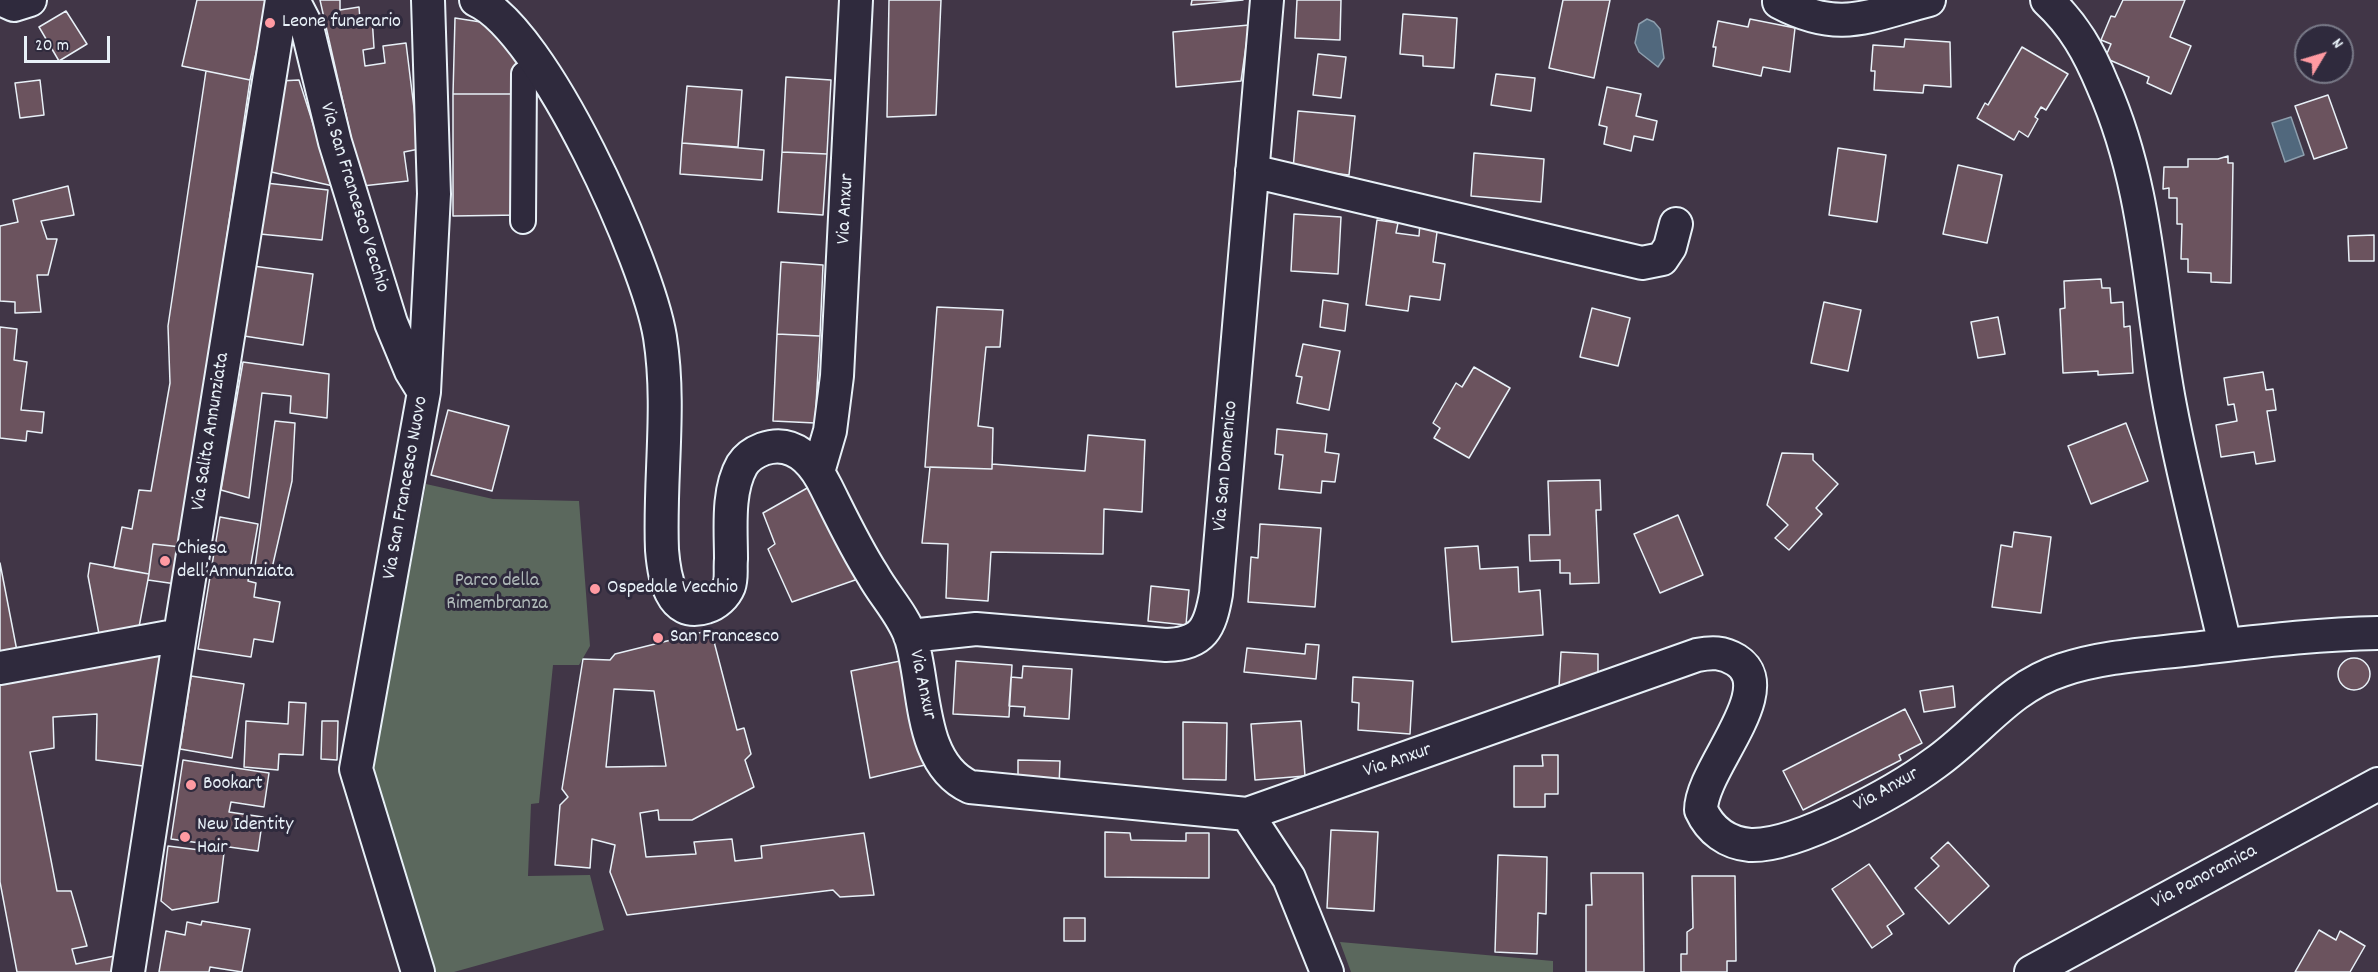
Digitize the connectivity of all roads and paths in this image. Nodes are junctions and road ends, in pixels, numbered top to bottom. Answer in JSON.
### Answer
{"nodes":[{"id":1,"x":3,"y":0,"type":"edge"},
{"id":2,"x":30,"y":0,"type":"edge"},
{"id":3,"x":282,"y":0,"type":"edge"},
{"id":4,"x":293,"y":0,"type":"edge"},
{"id":5,"x":476,"y":0,"type":"edge"},
{"id":6,"x":856,"y":0,"type":"edge"},
{"id":7,"x":1267,"y":0,"type":"edge"},
{"id":8,"x":1929,"y":0,"type":"edge"},
{"id":9,"x":2046,"y":0,"type":"edge"},
{"id":10,"x":433,"y":2,"type":"edge"},
{"id":11,"x":1779,"y":2,"type":"dead end"},
{"id":12,"x":524,"y":74,"type":"dead end"},
{"id":13,"x":1252,"y":171,"type":"junction"},
{"id":14,"x":523,"y":221,"type":"dead end"},
{"id":15,"x":1676,"y":224,"type":"dead end"},
{"id":16,"x":424,"y":392,"type":"junction"},
{"id":17,"x":818,"y":472,"type":"junction"},
{"id":18,"x":2378,"y":633,"type":"edge"},
{"id":19,"x":180,"y":635,"type":"junction"},
{"id":20,"x":910,"y":636,"type":"junction"},
{"id":21,"x":2225,"y":645,"type":"junction"},
{"id":22,"x":0,"y":668,"type":"edge"},
{"id":23,"x":2378,"y":784,"type":"edge"},
{"id":24,"x":1247,"y":814,"type":"junction"},
{"id":25,"x":128,"y":972,"type":"edge"},
{"id":26,"x":418,"y":972,"type":"edge"},
{"id":27,"x":1327,"y":972,"type":"edge"},
{"id":28,"x":2031,"y":972,"type":"edge"}],
"edges":[{"from":1,"to":2,"type":"street"},
{"from":3,"to":19,"type":"street","name":"Via Salita Annunziata"},
{"from":4,"to":16,"type":"street","name":"Via San Francesco Vecchio"},
{"from":5,"to":17,"type":"street"},
{"from":6,"to":17,"type":"street","name":"Via Anxur"},
{"from":7,"to":13,"type":"street","name":"Via San Domenico"},
{"from":8,"to":11,"type":"street"},
{"from":9,"to":21,"type":"street"},
{"from":10,"to":16,"type":"street","name":"Via San Francesco Nuovo"},
{"from":12,"to":14,"type":"street"},
{"from":13,"to":15,"type":"street"},
{"from":13,"to":20,"type":"street","name":"Via San Domenico"},
{"from":16,"to":26,"type":"street","name":"Via San Francesco Nuovo"},
{"from":17,"to":20,"type":"street","name":"Via Anxur"},
{"from":18,"to":21,"type":"street","name":"Via Anxur"},
{"from":19,"to":22,"type":"street"},
{"from":19,"to":25,"type":"street","name":"Via Salita Annunziata"},
{"from":20,"to":24,"type":"street","name":"Via Anxur"},
{"from":21,"to":24,"type":"street","name":"Via Anxur"},
{"from":23,"to":28,"type":"street","name":"Via Panoramica"},
{"from":24,"to":27,"type":"street"}]}
